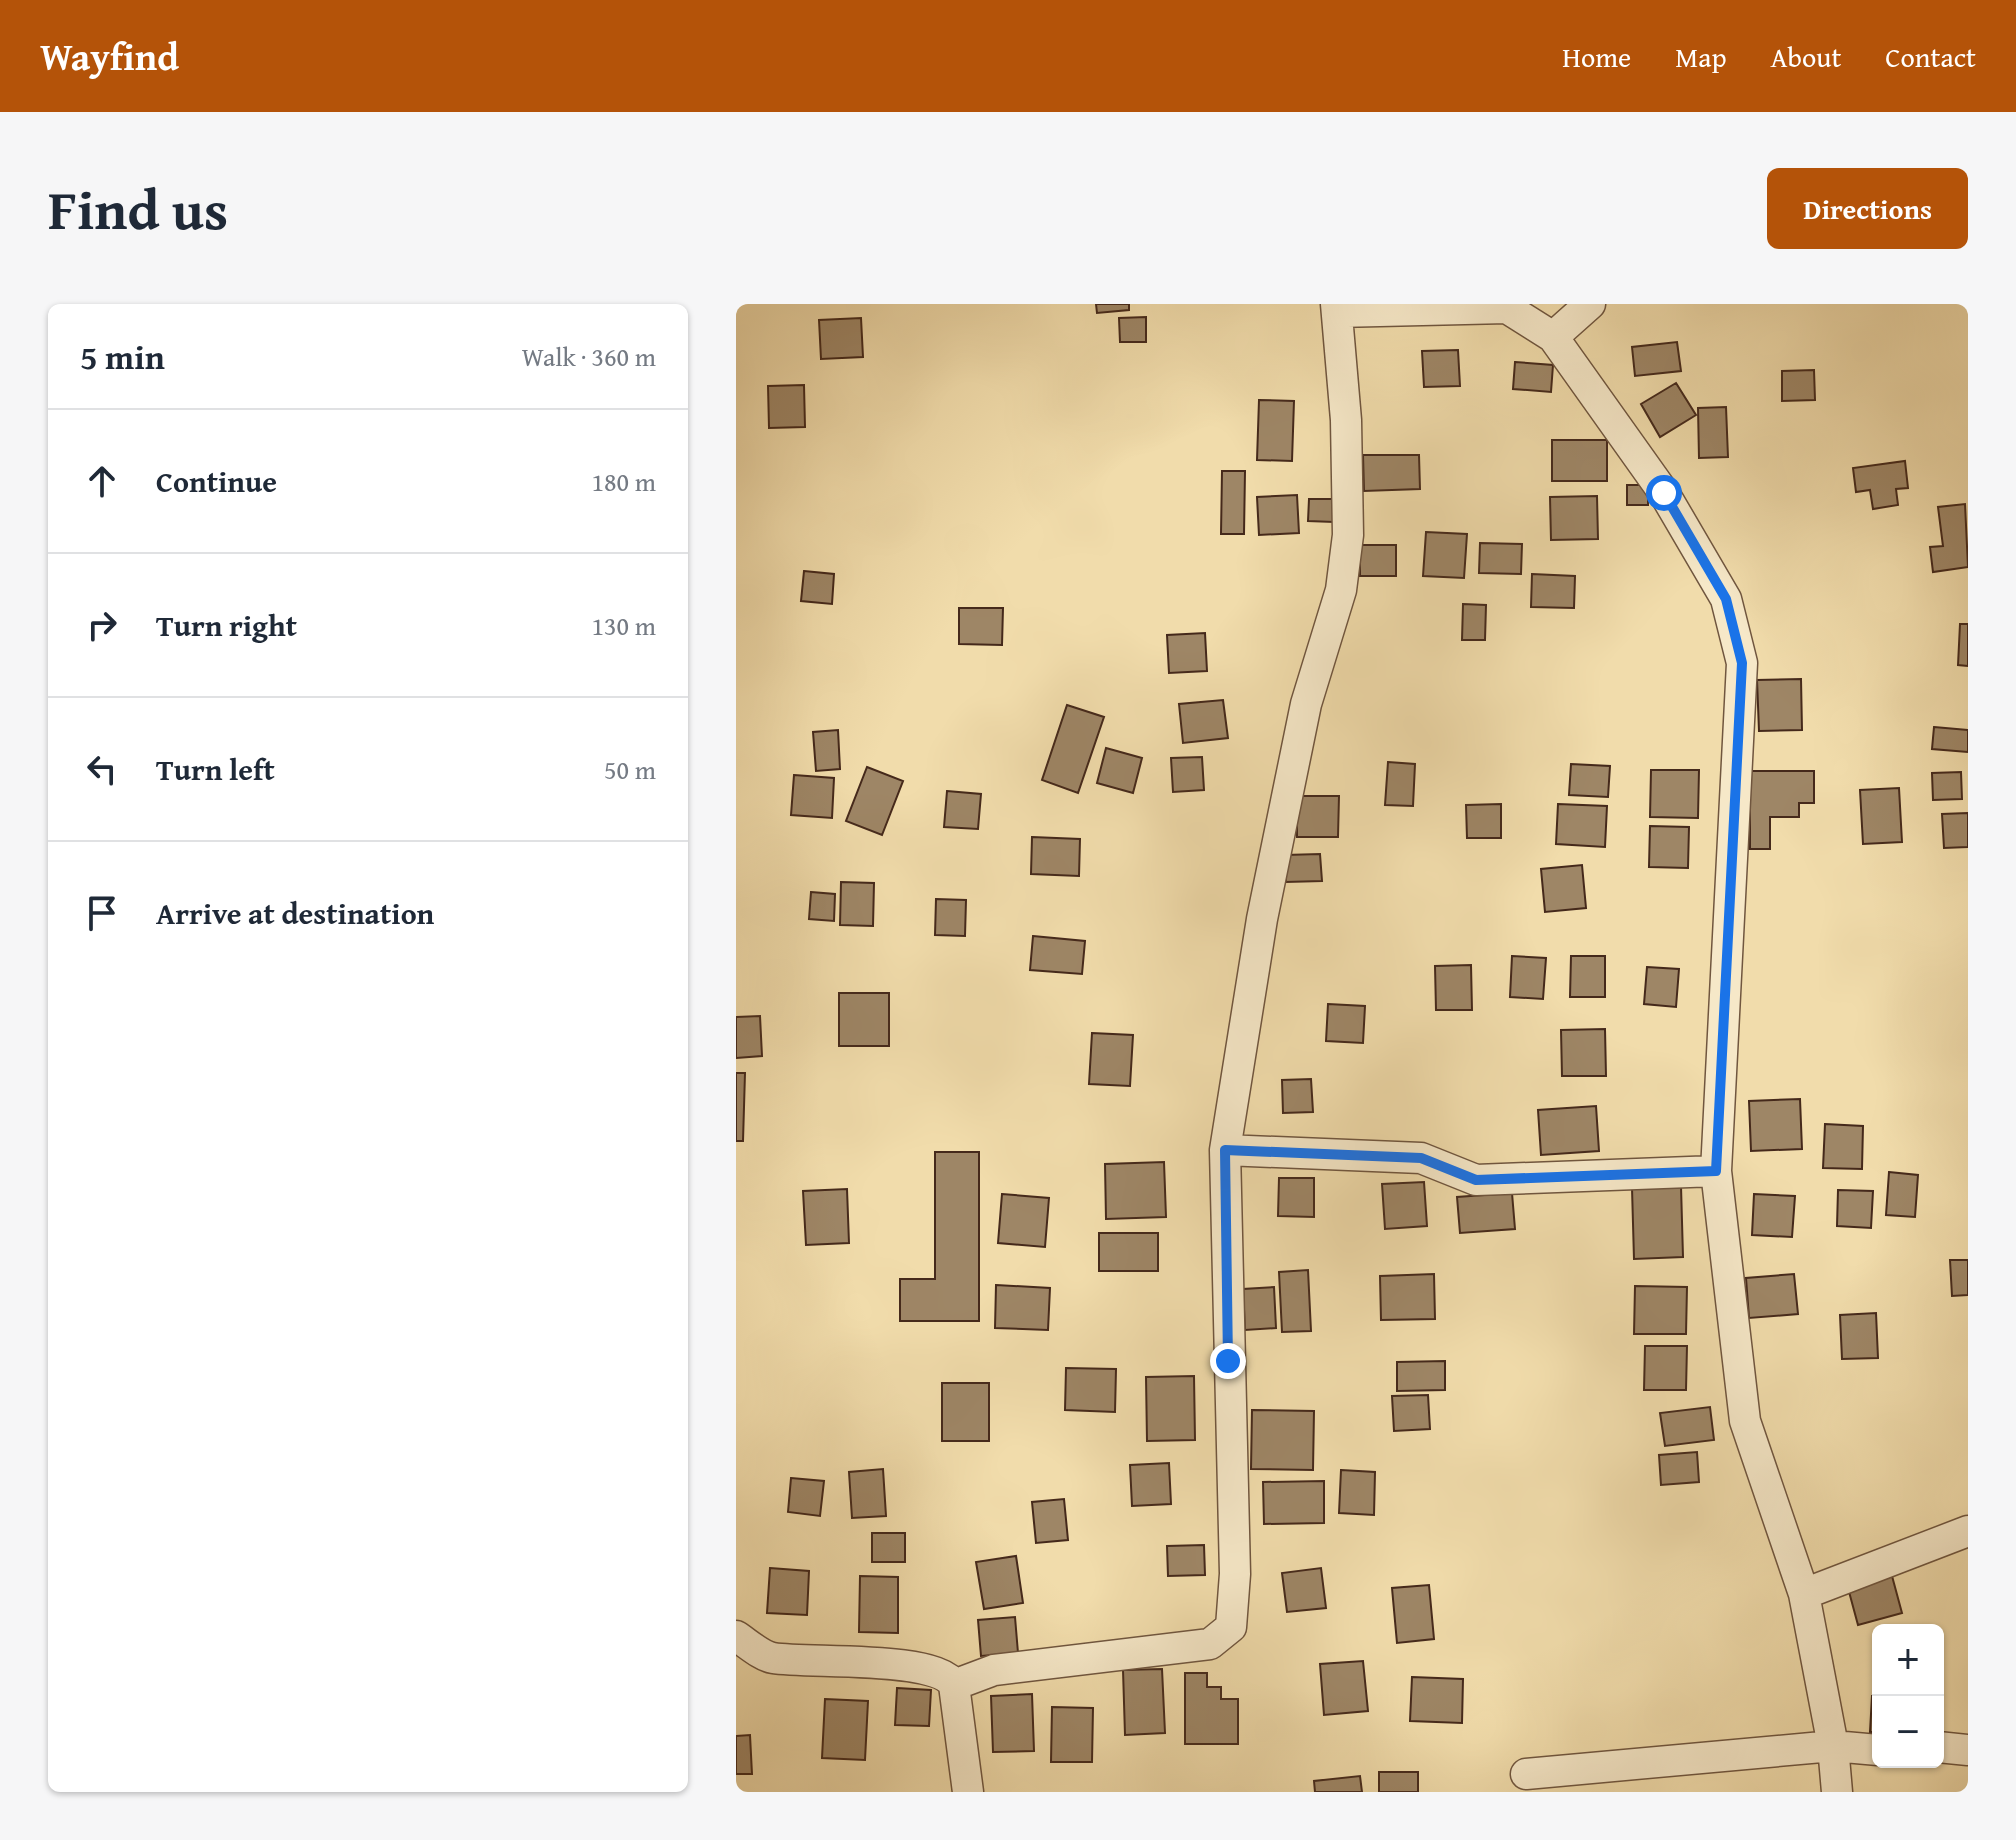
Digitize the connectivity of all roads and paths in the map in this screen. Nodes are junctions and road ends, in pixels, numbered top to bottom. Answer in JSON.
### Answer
{"nodes":[{"id":1,"x":1590,"y":304,"type":"edge"},
{"id":2,"x":1336,"y":308,"type":"edge"},
{"id":3,"x":1553,"y":337,"type":"junction"},
{"id":4,"x":1225,"y":1150,"type":"junction"},
{"id":5,"x":1716,"y":1171,"type":"junction"},
{"id":6,"x":1968,"y":1531,"type":"edge"},
{"id":7,"x":1804,"y":1594,"type":"junction"},
{"id":8,"x":736,"y":1636,"type":"edge"},
{"id":9,"x":954,"y":1685,"type":"junction"},
{"id":10,"x":1833,"y":1746,"type":"junction"},
{"id":11,"x":1944,"y":1748,"type":"edge"},
{"id":12,"x":1872,"y":1749,"type":"edge"},
{"id":13,"x":1968,"y":1750,"type":"edge"},
{"id":14,"x":1526,"y":1774,"type":"dead end"},
{"id":15,"x":968,"y":1792,"type":"edge"},
{"id":16,"x":1837,"y":1792,"type":"edge"}],
"edges":[{"from":1,"to":3,"type":"street"},
{"from":2,"to":3,"type":"street"},
{"from":2,"to":4,"type":"street"},
{"from":3,"to":5,"type":"street"},
{"from":4,"to":5,"type":"street"},
{"from":4,"to":9,"type":"street"},
{"from":5,"to":7,"type":"street"},
{"from":6,"to":7,"type":"street"},
{"from":7,"to":10,"type":"street"},
{"from":8,"to":9,"type":"street"},
{"from":9,"to":15,"type":"street"},
{"from":10,"to":12,"type":"street"},
{"from":10,"to":14,"type":"street"},
{"from":10,"to":16,"type":"street"},
{"from":11,"to":13,"type":"street"}]}
